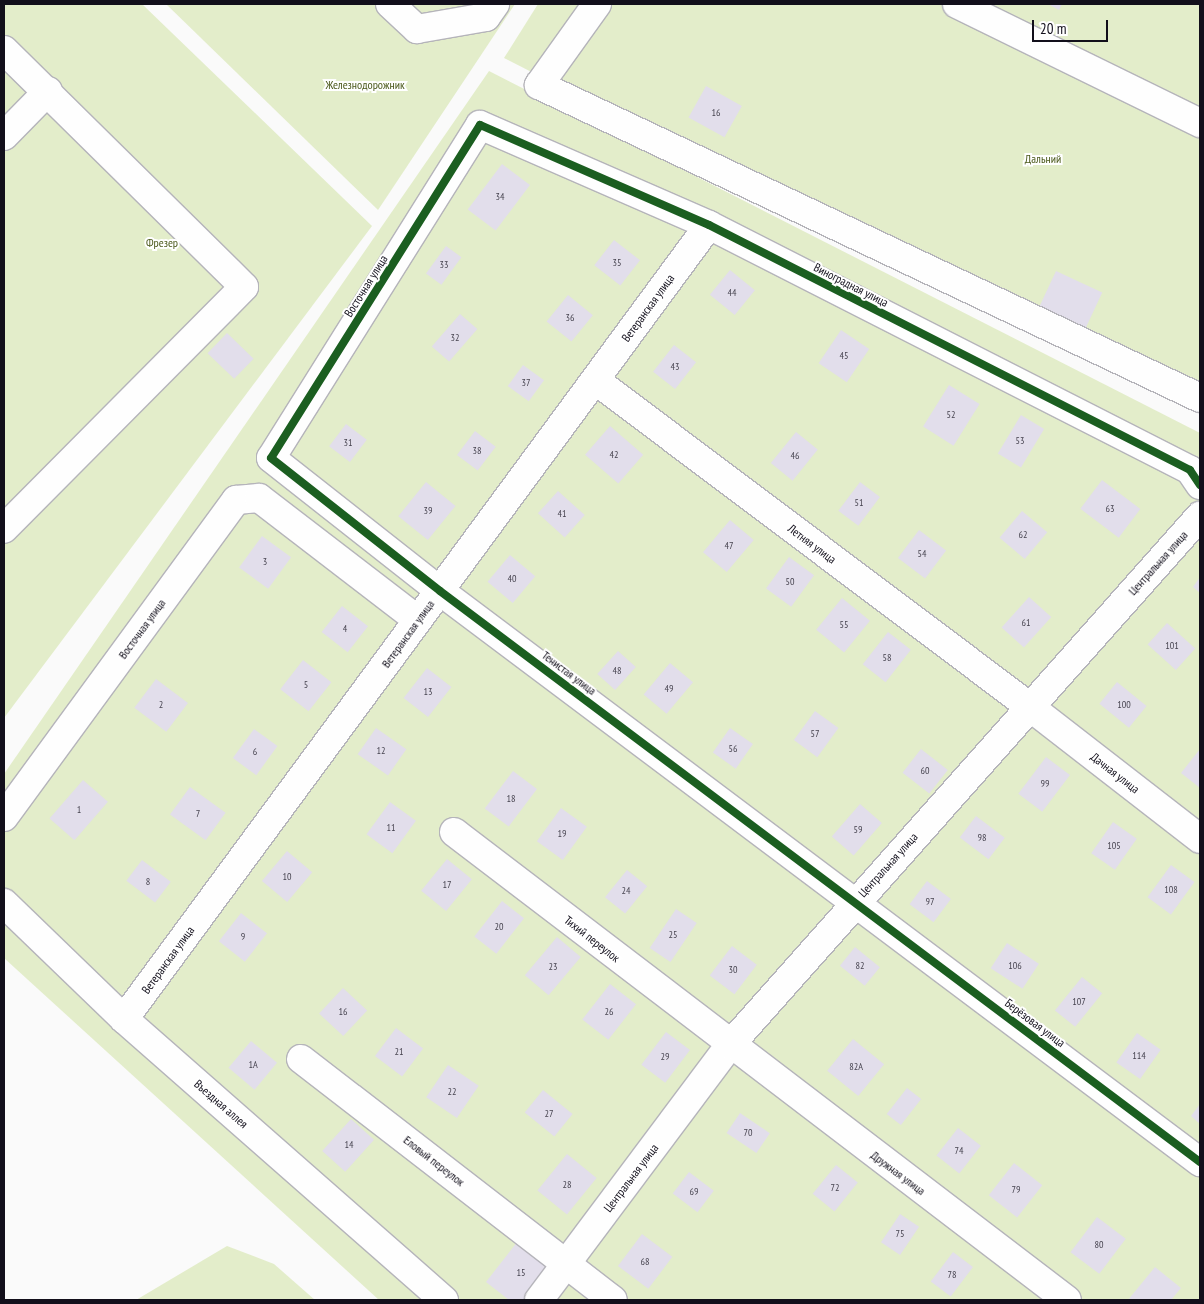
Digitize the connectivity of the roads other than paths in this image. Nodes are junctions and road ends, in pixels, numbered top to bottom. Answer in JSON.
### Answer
{"nodes":[{"id":1,"x":390,"y":4,"type":"edge"},
{"id":2,"x":495,"y":4,"type":"edge"},
{"id":3,"x":596,"y":4,"type":"edge"},
{"id":4,"x":957,"y":4,"type":"edge"},
{"id":5,"x":4,"y":50,"type":"edge"},
{"id":6,"x":48,"y":91,"type":"junction"},
{"id":7,"x":1200,"y":123,"type":"edge"},
{"id":8,"x":480,"y":125,"type":"joint"},
{"id":9,"x":4,"y":136,"type":"edge"},
{"id":10,"x":709,"y":225,"type":"junction"},
{"id":11,"x":595,"y":380,"type":"junction"},
{"id":12,"x":1200,"y":398,"type":"edge"},
{"id":13,"x":271,"y":458,"type":"joint"},
{"id":14,"x":1200,"y":485,"type":"edge"},
{"id":15,"x":1200,"y":516,"type":"edge"},
{"id":16,"x":4,"y":528,"type":"edge"},
{"id":17,"x":440,"y":590,"type":"junction"},
{"id":18,"x":418,"y":620,"type":"junction"},
{"id":19,"x":1030,"y":707,"type":"junction"},
{"id":20,"x":4,"y":817,"type":"edge"},
{"id":21,"x":454,"y":832,"type":"dead end"},
{"id":22,"x":1200,"y":839,"type":"edge"},
{"id":23,"x":856,"y":901,"type":"junction"},
{"id":24,"x":4,"y":903,"type":"edge"},
{"id":25,"x":124,"y":1018,"type":"junction"},
{"id":26,"x":730,"y":1045,"type":"junction"},
{"id":27,"x":301,"y":1059,"type":"dead end"},
{"id":28,"x":1200,"y":1162,"type":"edge"},
{"id":29,"x":567,"y":1264,"type":"junction"},
{"id":30,"x":444,"y":1300,"type":"edge"},
{"id":31,"x":539,"y":1300,"type":"edge"},
{"id":32,"x":613,"y":1300,"type":"edge"},
{"id":33,"x":1067,"y":1300,"type":"edge"}],
"edges":[{"from":1,"to":2,"type":"street"},
{"from":3,"to":12,"type":"street"},
{"from":4,"to":7,"type":"street"},
{"from":5,"to":6,"type":"street"},
{"from":6,"to":9,"type":"street"},
{"from":6,"to":16,"type":"street"},
{"from":8,"to":10,"type":"street","name":"Виноградная улица"},
{"from":8,"to":13,"type":"street","name":"Восточная улица"},
{"from":10,"to":11,"type":"street","name":"Ветеранская улица"},
{"from":10,"to":14,"type":"street","name":"Виноградная улица"},
{"from":11,"to":17,"type":"street","name":"Ветеранская улица"},
{"from":11,"to":19,"type":"street","name":"Летняя улица"},
{"from":13,"to":17,"type":"street","name":"Тенистая улица"},
{"from":15,"to":19,"type":"street","name":"Центральная улица"},
{"from":17,"to":18,"type":"street","name":"Ветеранская улица"},
{"from":17,"to":23,"type":"street","name":"Тенистая улица"},
{"from":18,"to":20,"type":"street","name":"Восточная улица"},
{"from":18,"to":25,"type":"street","name":"Ветеранская улица"},
{"from":19,"to":22,"type":"street","name":"Дачная улица"},
{"from":19,"to":23,"type":"street","name":"Центральная улица"},
{"from":21,"to":26,"type":"street","name":"Тихий переулок"},
{"from":23,"to":26,"type":"street","name":"Центральная улица"},
{"from":23,"to":28,"type":"street","name":"Берёзовая улица"},
{"from":24,"to":25,"type":"street","name":"Въездная аллея"},
{"from":25,"to":30,"type":"street","name":"Въездная аллея"},
{"from":26,"to":29,"type":"street","name":"Центральная улица"},
{"from":26,"to":33,"type":"street","name":"Дружная улица"},
{"from":27,"to":29,"type":"street","name":"Еловый переулок"},
{"from":29,"to":31,"type":"street","name":"Центральная улица"},
{"from":29,"to":32,"type":"street","name":"Еловый переулок"}]}
